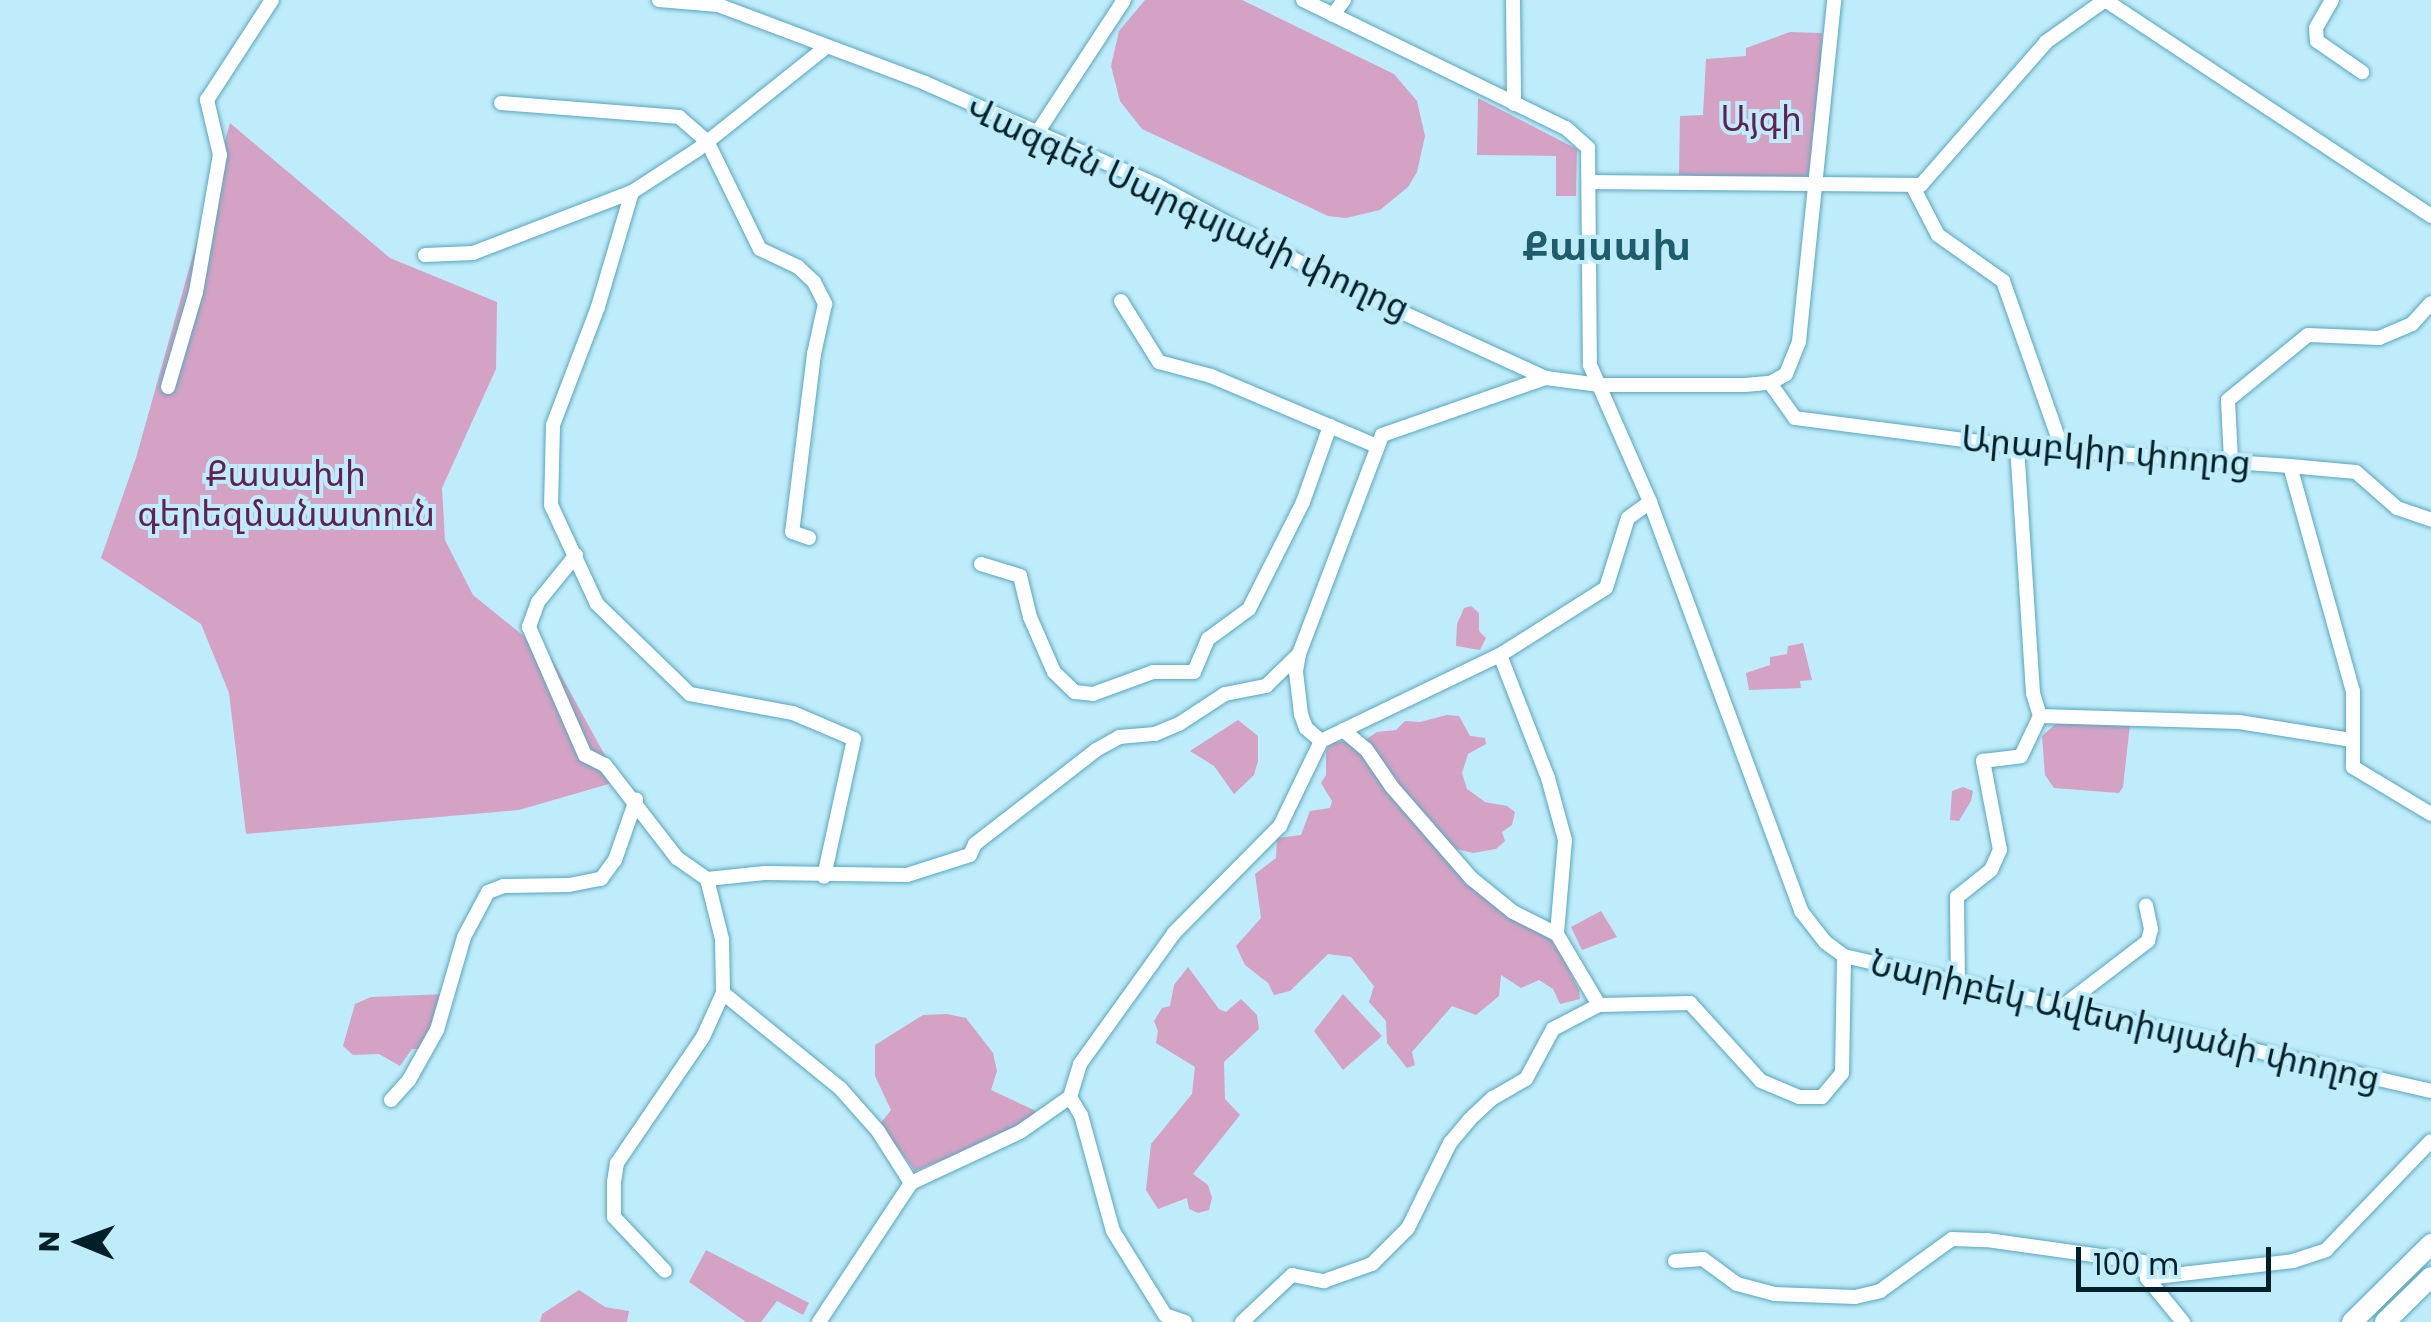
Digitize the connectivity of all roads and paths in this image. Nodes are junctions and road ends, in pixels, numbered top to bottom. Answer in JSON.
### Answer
{"nodes":[{"id":1,"x":272,"y":0,"type":"edge"},
{"id":2,"x":660,"y":0,"type":"edge"},
{"id":3,"x":1124,"y":0,"type":"edge"},
{"id":4,"x":1304,"y":0,"type":"edge"},
{"id":5,"x":1344,"y":0,"type":"edge"},
{"id":6,"x":1514,"y":0,"type":"edge"},
{"id":7,"x":1834,"y":0,"type":"edge"},
{"id":8,"x":2105,"y":0,"type":"edge"},
{"id":9,"x":2332,"y":0,"type":"edge"},
{"id":10,"x":719,"y":2,"type":"edge"},
{"id":11,"x":1333,"y":14,"type":"junction"},
{"id":12,"x":826,"y":47,"type":"junction"},
{"id":13,"x":2362,"y":72,"type":"dead end"},
{"id":14,"x":500,"y":103,"type":"dead end"},
{"id":15,"x":1514,"y":104,"type":"junction"},
{"id":16,"x":1037,"y":134,"type":"junction"},
{"id":17,"x":707,"y":140,"type":"junction"},
{"id":18,"x":1590,"y":182,"type":"junction"},
{"id":19,"x":1816,"y":183,"type":"junction"},
{"id":20,"x":1912,"y":184,"type":"junction"},
{"id":21,"x":632,"y":192,"type":"junction"},
{"id":22,"x":2431,"y":216,"type":"edge"},
{"id":23,"x":424,"y":255,"type":"dead end"},
{"id":24,"x":1121,"y":301,"type":"dead end"},
{"id":25,"x":2431,"y":303,"type":"edge"},
{"id":26,"x":1546,"y":378,"type":"junction"},
{"id":27,"x":1770,"y":384,"type":"junction"},
{"id":28,"x":1600,"y":385,"type":"junction"},
{"id":29,"x":168,"y":387,"type":"dead end"},
{"id":30,"x":1330,"y":426,"type":"junction"},
{"id":31,"x":1377,"y":446,"type":"junction"},
{"id":32,"x":2017,"y":447,"type":"junction"},
{"id":33,"x":2062,"y":450,"type":"junction"},
{"id":34,"x":2231,"y":460,"type":"junction"},
{"id":35,"x":2290,"y":466,"type":"junction"},
{"id":36,"x":1650,"y":502,"type":"junction"},
{"id":37,"x":2431,"y":520,"type":"edge"},
{"id":38,"x":809,"y":538,"type":"dead end"},
{"id":39,"x":576,"y":556,"type":"junction"},
{"id":40,"x":981,"y":564,"type":"dead end"},
{"id":41,"x":1299,"y":654,"type":"junction"},
{"id":42,"x":1500,"y":654,"type":"junction"},
{"id":43,"x":2040,"y":716,"type":"junction"},
{"id":44,"x":1343,"y":730,"type":"junction"},
{"id":45,"x":2351,"y":740,"type":"junction"},
{"id":46,"x":1321,"y":741,"type":"junction"},
{"id":47,"x":636,"y":800,"type":"junction"},
{"id":48,"x":2431,"y":814,"type":"edge"},
{"id":49,"x":824,"y":877,"type":"junction"},
{"id":50,"x":707,"y":879,"type":"junction"},
{"id":51,"x":2146,"y":906,"type":"dead end"},
{"id":52,"x":1556,"y":934,"type":"junction"},
{"id":53,"x":1844,"y":956,"type":"junction"},
{"id":54,"x":1958,"y":983,"type":"junction"},
{"id":55,"x":723,"y":993,"type":"junction"},
{"id":56,"x":1600,"y":1004,"type":"junction"},
{"id":57,"x":2063,"y":1006,"type":"junction"},
{"id":58,"x":2431,"y":1092,"type":"edge"},
{"id":59,"x":1070,"y":1096,"type":"junction"},
{"id":60,"x":391,"y":1100,"type":"dead end"},
{"id":61,"x":2431,"y":1141,"type":"edge"},
{"id":62,"x":910,"y":1183,"type":"junction"},
{"id":63,"x":2431,"y":1244,"type":"edge"},
{"id":64,"x":1675,"y":1261,"type":"dead end"},
{"id":65,"x":665,"y":1271,"type":"dead end"},
{"id":66,"x":2431,"y":1277,"type":"edge"},
{"id":67,"x":2147,"y":1278,"type":"junction"},
{"id":68,"x":1164,"y":1318,"type":"edge"},
{"id":69,"x":820,"y":1322,"type":"edge"},
{"id":70,"x":1185,"y":1322,"type":"edge"},
{"id":71,"x":1242,"y":1322,"type":"edge"},
{"id":72,"x":2183,"y":1322,"type":"edge"},
{"id":73,"x":2352,"y":1322,"type":"edge"},
{"id":74,"x":2385,"y":1322,"type":"edge"}],
"edges":[{"from":1,"to":29,"type":"street"},
{"from":2,"to":10,"type":"street","name":"Վազգեն Սարգսյանի փողոց"},
{"from":3,"to":16,"type":"street"},
{"from":4,"to":11,"type":"street","name":"Նարիբեկ Ավետիսյանի փողոց"},
{"from":5,"to":11,"type":"street"},
{"from":6,"to":15,"type":"street"},
{"from":7,"to":19,"type":"street"},
{"from":8,"to":20,"type":"street"},
{"from":8,"to":22,"type":"street"},
{"from":9,"to":13,"type":"street"},
{"from":10,"to":12,"type":"street","name":"Վազգեն Սարգսյանի փողոց"},
{"from":11,"to":15,"type":"street","name":"Նարիբեկ Ավետիսյանի փողոց"},
{"from":12,"to":16,"type":"street","name":"Վազգեն Սարգսյանի փողոց"},
{"from":12,"to":17,"type":"street"},
{"from":14,"to":17,"type":"street"},
{"from":15,"to":18,"type":"street","name":"Նարիբեկ Ավետիսյանի փողոց"},
{"from":16,"to":26,"type":"street","name":"Վազգեն Սարգսյանի փողոց"},
{"from":17,"to":21,"type":"street"},
{"from":17,"to":38,"type":"street"},
{"from":18,"to":19,"type":"street"},
{"from":18,"to":28,"type":"street","name":"Նարիբեկ Ավետիսյանի փողոց"},
{"from":19,"to":20,"type":"street"},
{"from":19,"to":27,"type":"street"},
{"from":20,"to":33,"type":"street"},
{"from":21,"to":23,"type":"street"},
{"from":21,"to":39,"type":"street"},
{"from":24,"to":30,"type":"street"},
{"from":25,"to":34,"type":"street"},
{"from":26,"to":28,"type":"street","name":"Վազգեն Սարգսյանի փողոց"},
{"from":26,"to":31,"type":"street"},
{"from":27,"to":28,"type":"street"},
{"from":27,"to":32,"type":"street","name":"Արաբկիր փողոց"},
{"from":28,"to":36,"type":"street","name":"Նարիբեկ Ավետիսյանի փողոց"},
{"from":30,"to":31,"type":"street"},
{"from":30,"to":40,"type":"street"},
{"from":31,"to":41,"type":"street"},
{"from":32,"to":33,"type":"street","name":"Արաբկիր փողոց"},
{"from":32,"to":43,"type":"street"},
{"from":33,"to":34,"type":"street","name":"Արաբկիր փողոց"},
{"from":34,"to":35,"type":"street","name":"Արաբկիր փողոց"},
{"from":35,"to":37,"type":"street"},
{"from":35,"to":45,"type":"street","name":"Արաբկիր փողոց"},
{"from":36,"to":42,"type":"street"},
{"from":36,"to":53,"type":"street","name":"Նարիբեկ Ավետիսյանի փողոց"},
{"from":39,"to":47,"type":"street"},
{"from":39,"to":49,"type":"street"},
{"from":41,"to":46,"type":"street"},
{"from":41,"to":49,"type":"street"},
{"from":42,"to":44,"type":"street"},
{"from":42,"to":52,"type":"street"},
{"from":43,"to":45,"type":"street"},
{"from":43,"to":54,"type":"street"},
{"from":44,"to":46,"type":"street"},
{"from":44,"to":52,"type":"street"},
{"from":45,"to":48,"type":"street"},
{"from":46,"to":59,"type":"street"},
{"from":47,"to":50,"type":"street"},
{"from":47,"to":60,"type":"street"},
{"from":49,"to":50,"type":"street"},
{"from":50,"to":55,"type":"street"},
{"from":51,"to":57,"type":"street"},
{"from":52,"to":56,"type":"street"},
{"from":53,"to":54,"type":"street","name":"Նարիբեկ Ավետիսյանի փողոց"},
{"from":53,"to":56,"type":"street"},
{"from":54,"to":57,"type":"street","name":"Նարիբեկ Ավետիսյանի փողոց"},
{"from":55,"to":62,"type":"street"},
{"from":55,"to":65,"type":"street"},
{"from":56,"to":71,"type":"street"},
{"from":57,"to":58,"type":"street","name":"Նարիբեկ Ավետիսյանի փողոց"},
{"from":59,"to":62,"type":"street"},
{"from":59,"to":68,"type":"street"},
{"from":61,"to":67,"type":"street"},
{"from":62,"to":69,"type":"street"},
{"from":63,"to":73,"type":"highway"},
{"from":64,"to":67,"type":"street"},
{"from":66,"to":74,"type":"highway"},
{"from":67,"to":72,"type":"street"},
{"from":68,"to":70,"type":"street"}]}
